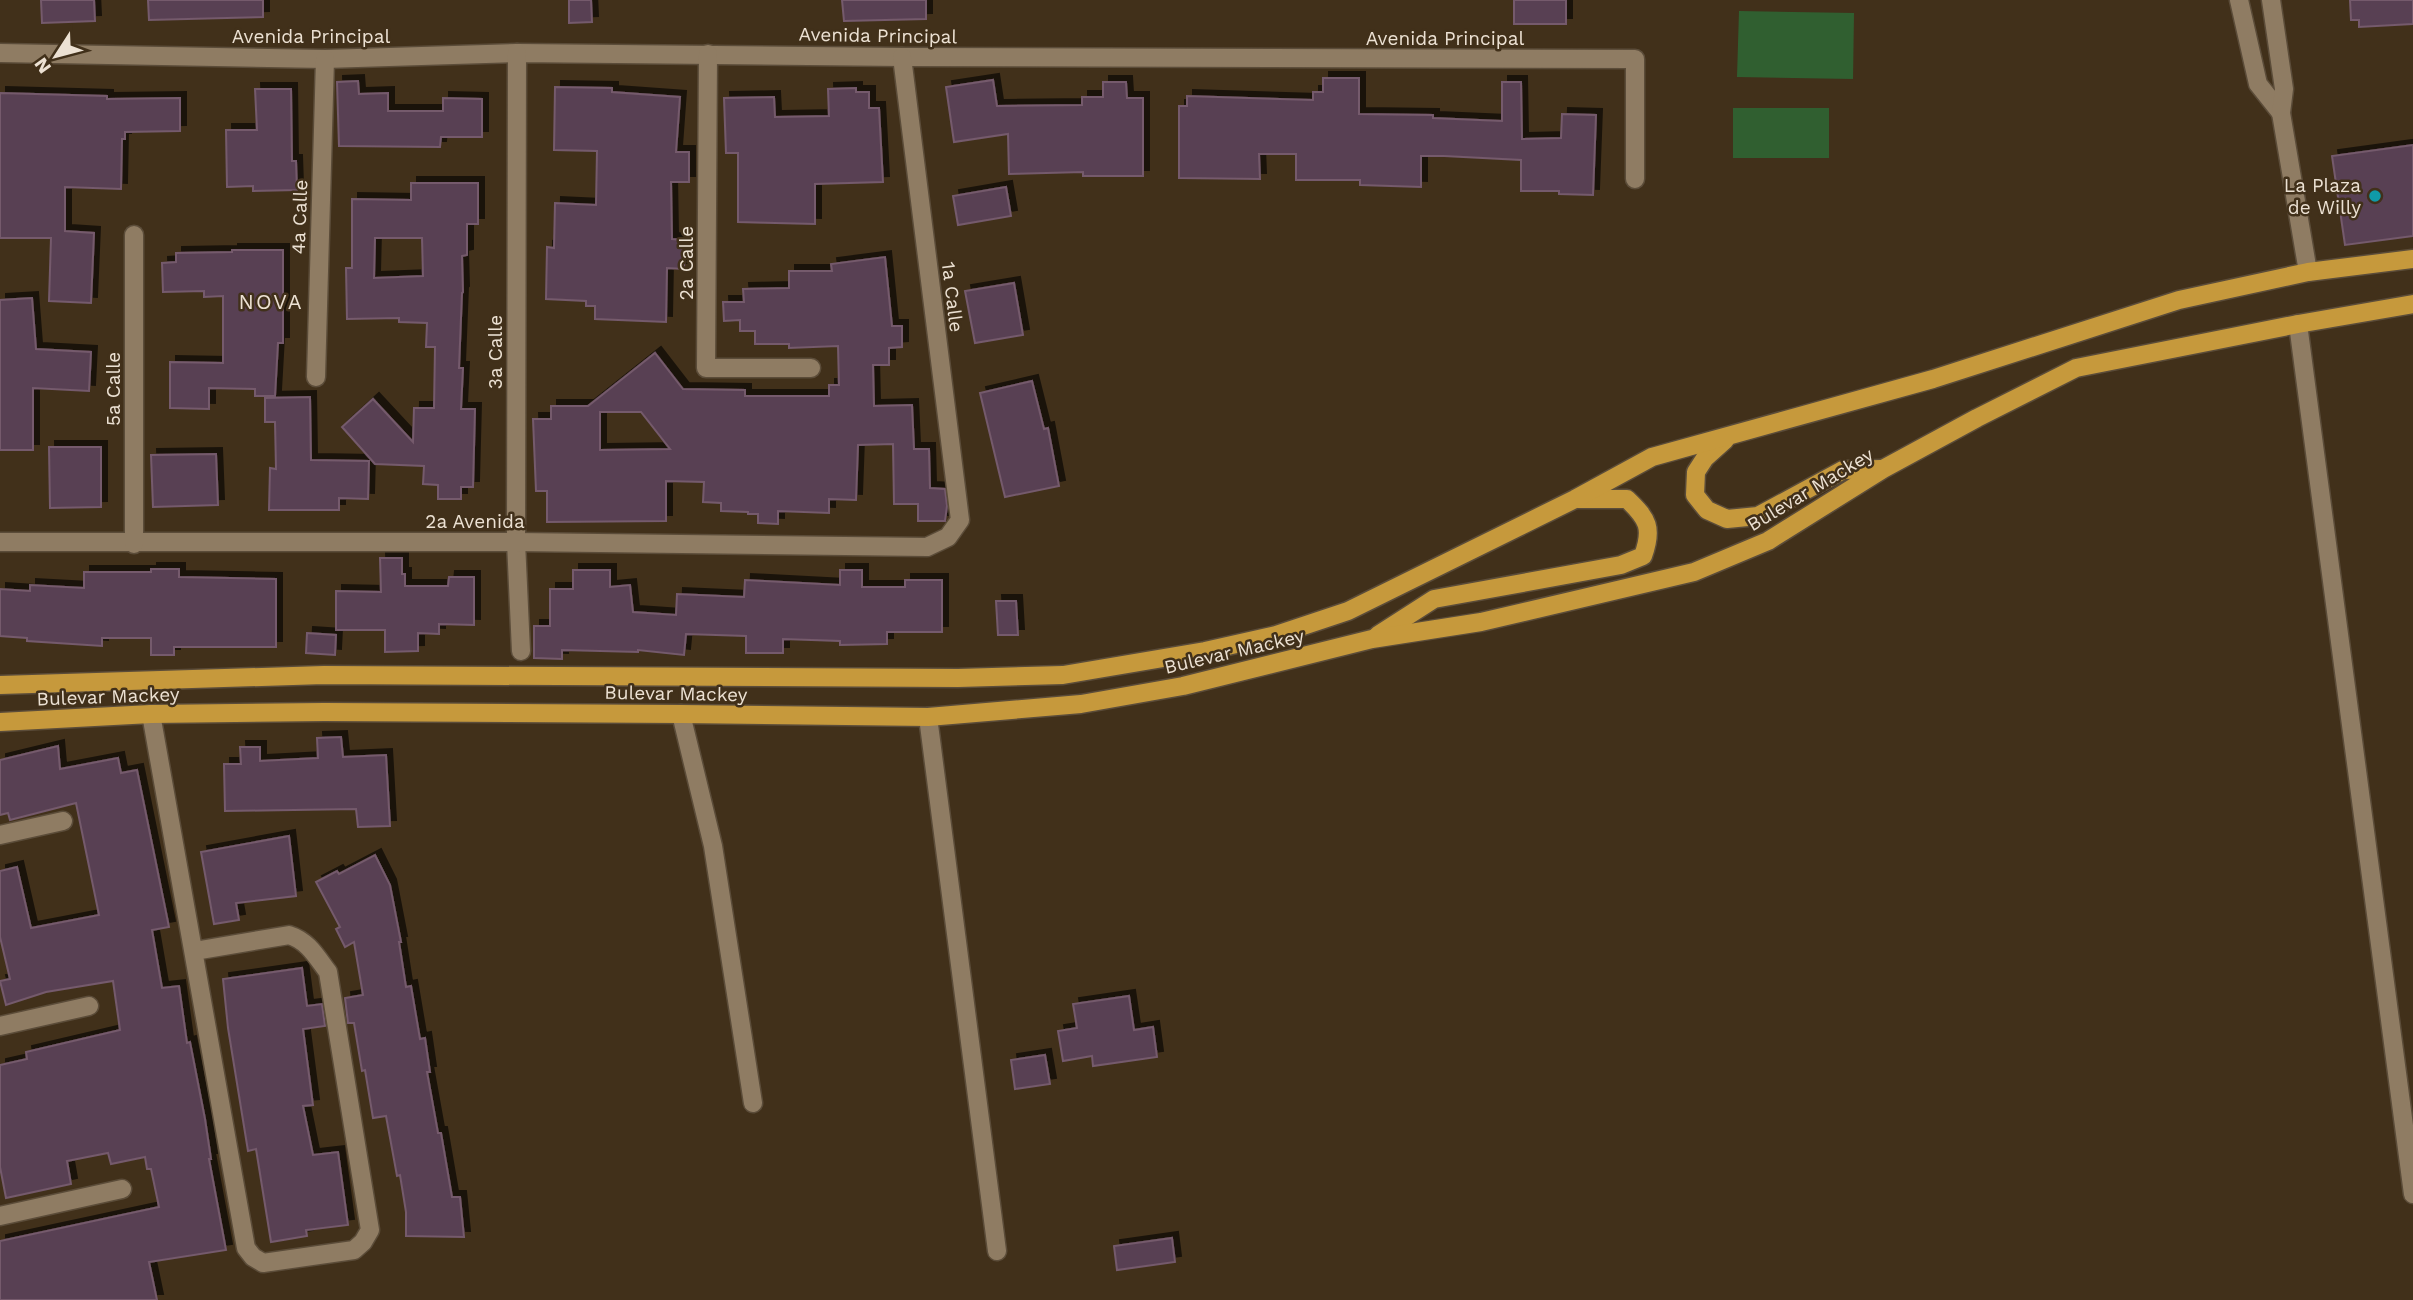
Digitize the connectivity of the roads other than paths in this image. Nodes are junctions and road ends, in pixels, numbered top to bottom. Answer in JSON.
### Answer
{"nodes":[{"id":1,"x":2239,"y":0,"type":"edge"},
{"id":2,"x":2271,"y":0,"type":"edge"},
{"id":3,"x":517,"y":53,"type":"junction"},
{"id":4,"x":0,"y":54,"type":"edge"},
{"id":5,"x":708,"y":54,"type":"junction"},
{"id":6,"x":902,"y":57,"type":"junction"},
{"id":7,"x":325,"y":59,"type":"junction"},
{"id":8,"x":2281,"y":113,"type":"junction"},
{"id":9,"x":1635,"y":179,"type":"dead end"},
{"id":10,"x":134,"y":235,"type":"dead end"},
{"id":11,"x":2413,"y":259,"type":"edge"},
{"id":12,"x":2308,"y":272,"type":"junction"},
{"id":13,"x":2413,"y":304,"type":"edge"},
{"id":14,"x":2298,"y":324,"type":"junction"},
{"id":15,"x":811,"y":368,"type":"dead end"},
{"id":16,"x":316,"y":377,"type":"dead end"},
{"id":17,"x":1727,"y":438,"type":"junction"},
{"id":18,"x":1883,"y":469,"type":"junction"},
{"id":19,"x":1575,"y":499,"type":"junction"},
{"id":20,"x":948,"y":537,"type":"joint"},
{"id":21,"x":0,"y":542,"type":"edge"},
{"id":22,"x":516,"y":542,"type":"junction"},
{"id":23,"x":134,"y":544,"type":"junction"},
{"id":24,"x":1372,"y":639,"type":"junction"},
{"id":25,"x":521,"y":650,"type":"dead end"},
{"id":26,"x":0,"y":685,"type":"edge"},
{"id":27,"x":681,"y":713,"type":"junction"},
{"id":28,"x":151,"y":714,"type":"junction"},
{"id":29,"x":928,"y":717,"type":"junction"},
{"id":30,"x":0,"y":722,"type":"edge"},
{"id":31,"x":63,"y":821,"type":"dead end"},
{"id":32,"x":0,"y":835,"type":"edge"},
{"id":33,"x":194,"y":951,"type":"junction"},
{"id":34,"x":89,"y":1006,"type":"dead end"},
{"id":35,"x":0,"y":1027,"type":"edge"},
{"id":36,"x":753,"y":1103,"type":"dead end"},
{"id":37,"x":122,"y":1189,"type":"dead end"},
{"id":38,"x":2413,"y":1194,"type":"edge"},
{"id":39,"x":0,"y":1216,"type":"edge"},
{"id":40,"x":997,"y":1251,"type":"dead end"}],
"edges":[{"from":1,"to":8,"type":"street"},
{"from":2,"to":8,"type":"street"},
{"from":3,"to":5,"type":"street","name":"Avenida Principal"},
{"from":3,"to":7,"type":"street","name":"Avenida Principal"},
{"from":3,"to":22,"type":"street","name":"3a Calle"},
{"from":4,"to":7,"type":"street","name":"Avenida Principal"},
{"from":5,"to":6,"type":"street","name":"Avenida Principal"},
{"from":5,"to":15,"type":"street","name":"2a Calle"},
{"from":6,"to":9,"type":"street","name":"Avenida Principal"},
{"from":6,"to":20,"type":"street","name":"1a Calle"},
{"from":7,"to":16,"type":"street","name":"4a Calle"},
{"from":8,"to":12,"type":"street"},
{"from":10,"to":23,"type":"street","name":"5a Calle"},
{"from":11,"to":12,"type":"main road","name":"Bulevar Mackey"},
{"from":12,"to":17,"type":"main road","name":"Bulevar Mackey"},
{"from":13,"to":14,"type":"main road","name":"Bulevar Mackey"},
{"from":14,"to":18,"type":"main road","name":"Bulevar Mackey"},
{"from":14,"to":38,"type":"street"},
{"from":17,"to":18,"type":"main road"},
{"from":17,"to":19,"type":"main road","name":"Bulevar Mackey"},
{"from":18,"to":24,"type":"main road","name":"Bulevar Mackey"},
{"from":19,"to":24,"type":"main road"},
{"from":19,"to":26,"type":"main road","name":"Bulevar Mackey"},
{"from":20,"to":22,"type":"street","name":"2a Avenida"},
{"from":21,"to":23,"type":"street","name":"2a Avenida"},
{"from":22,"to":23,"type":"street","name":"2a Avenida"},
{"from":22,"to":25,"type":"street","name":"3a Calle"},
{"from":24,"to":29,"type":"main road","name":"Bulevar Mackey"},
{"from":27,"to":28,"type":"main road","name":"Bulevar Mackey"},
{"from":27,"to":29,"type":"main road","name":"Bulevar Mackey"},
{"from":27,"to":36,"type":"street"},
{"from":28,"to":30,"type":"main road","name":"Bulevar Mackey"},
{"from":28,"to":33,"type":"street"},
{"from":29,"to":40,"type":"street"},
{"from":31,"to":32,"type":"street"},
{"from":33,"to":33,"type":"street"},
{"from":34,"to":35,"type":"street"},
{"from":37,"to":39,"type":"street"}]}
